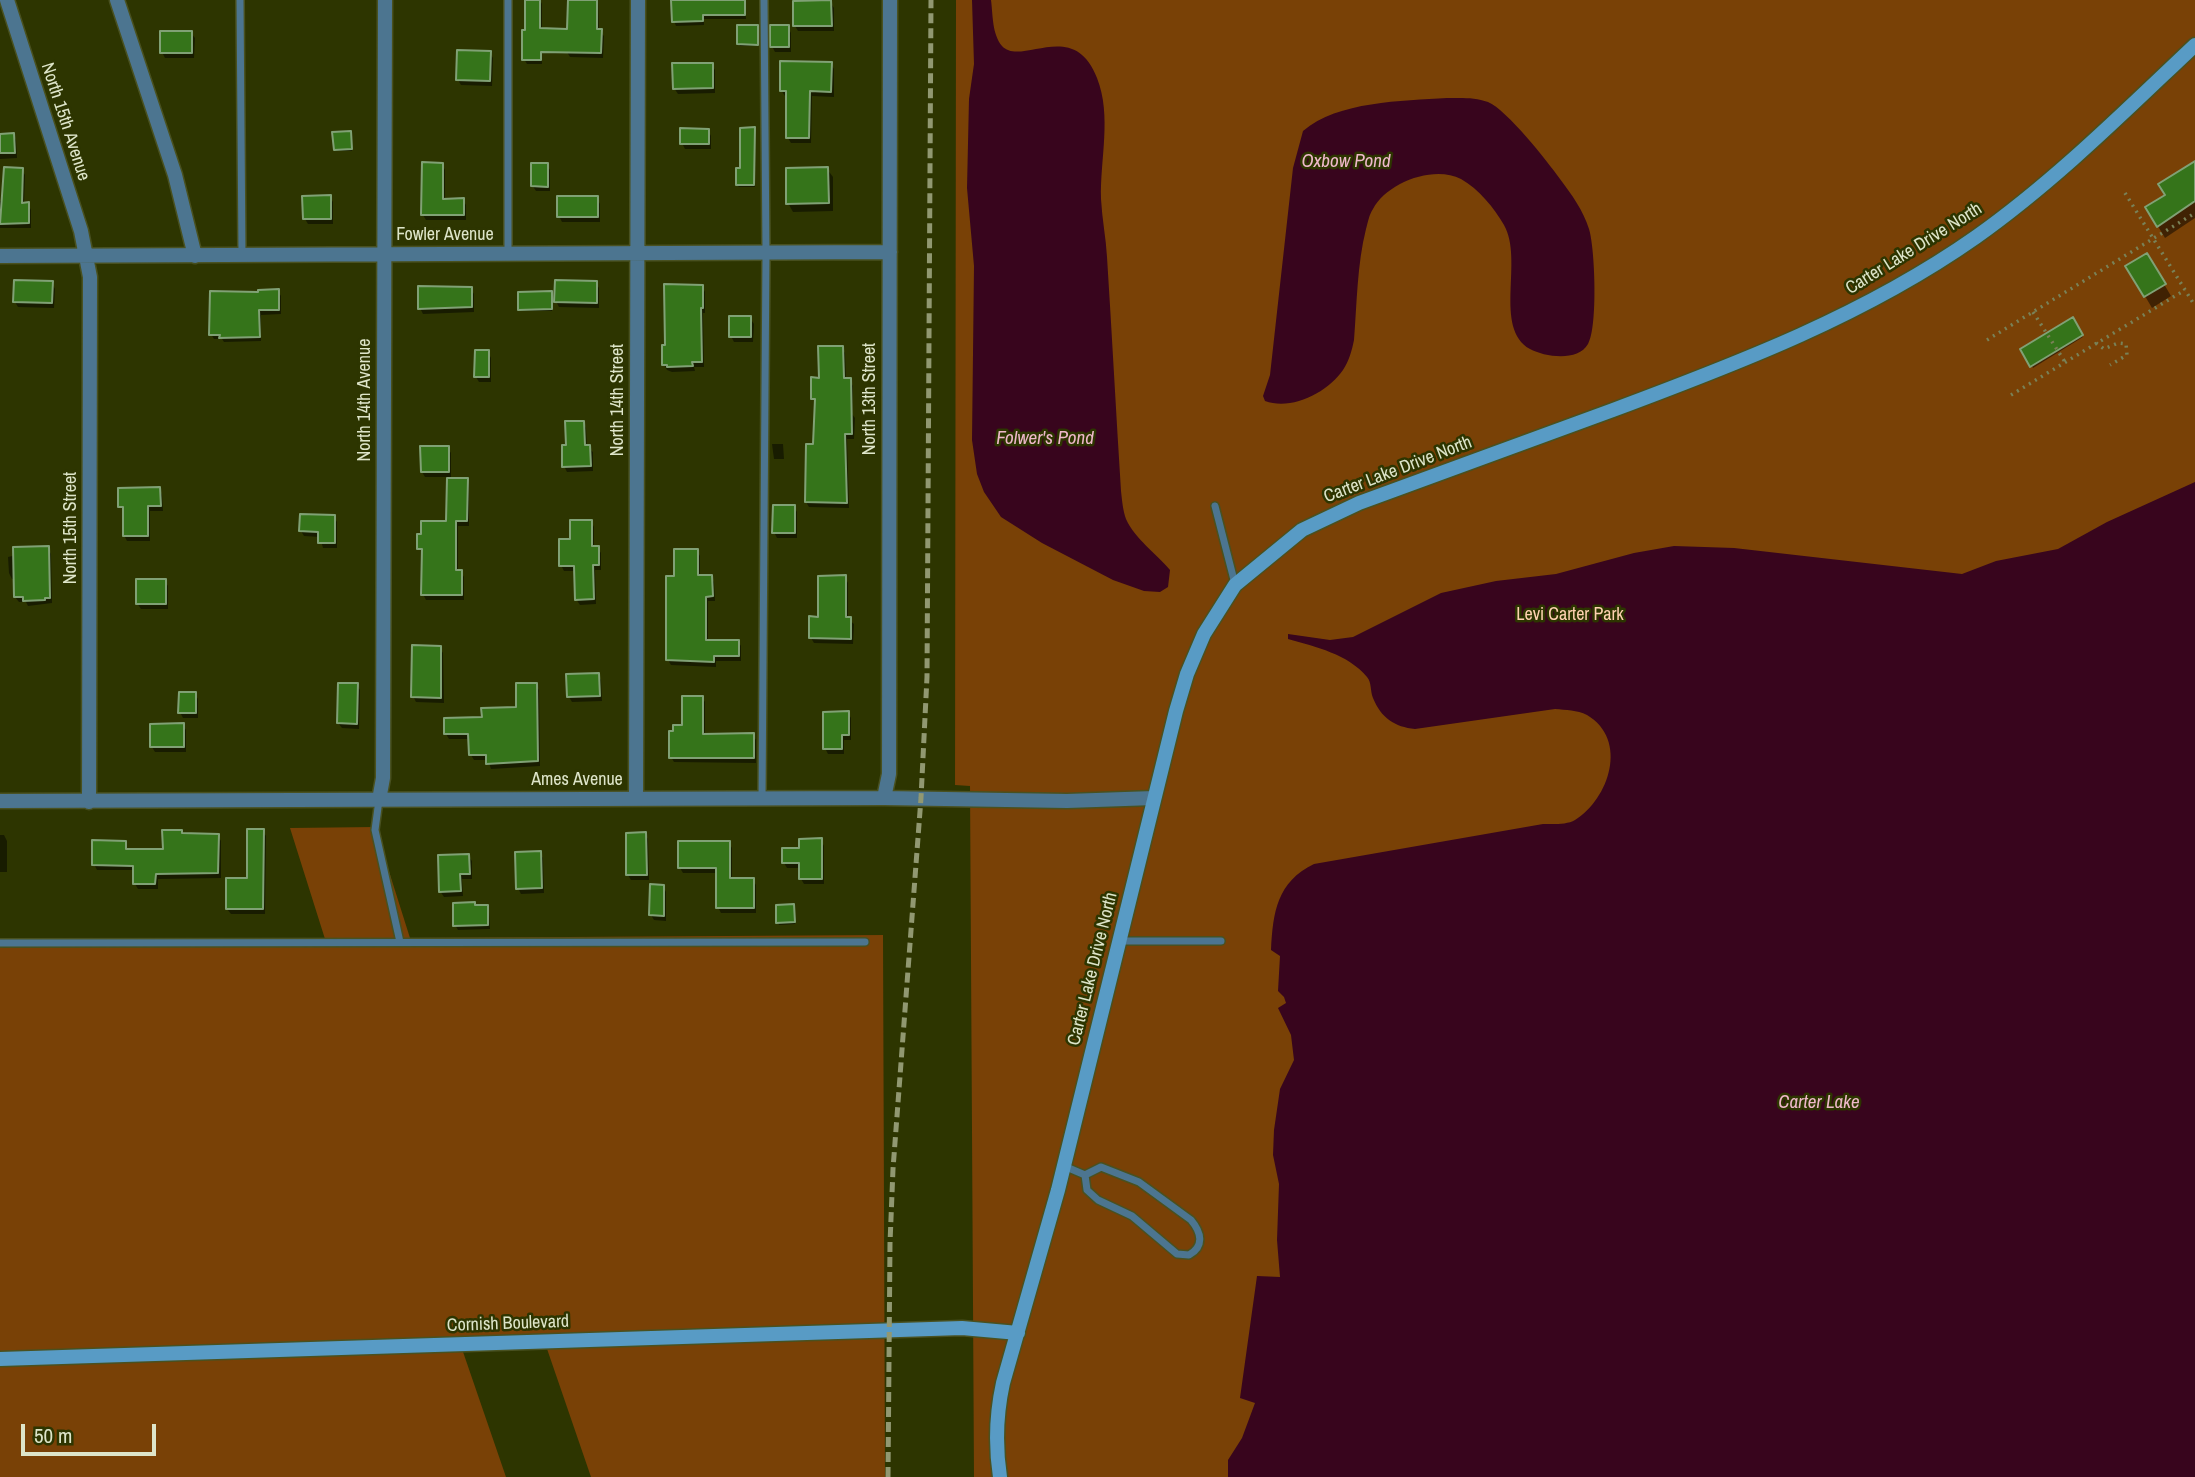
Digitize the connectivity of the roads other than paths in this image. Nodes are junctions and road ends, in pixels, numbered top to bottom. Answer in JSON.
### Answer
{"nodes":[{"id":1,"x":7,"y":0,"type":"edge"},
{"id":2,"x":117,"y":0,"type":"edge"},
{"id":3,"x":240,"y":0,"type":"edge"},
{"id":4,"x":385,"y":0,"type":"edge"},
{"id":5,"x":508,"y":0,"type":"edge"},
{"id":6,"x":638,"y":0,"type":"edge"},
{"id":7,"x":764,"y":0,"type":"edge"},
{"id":8,"x":890,"y":0,"type":"edge"},
{"id":9,"x":2195,"y":45,"type":"edge"},
{"id":10,"x":890,"y":252,"type":"junction"},
{"id":11,"x":766,"y":253,"type":"junction"},
{"id":12,"x":508,"y":254,"type":"junction"},
{"id":13,"x":637,"y":254,"type":"junction"},
{"id":14,"x":242,"y":255,"type":"junction"},
{"id":15,"x":384,"y":255,"type":"junction"},
{"id":16,"x":0,"y":256,"type":"edge"},
{"id":17,"x":86,"y":256,"type":"junction"},
{"id":18,"x":195,"y":256,"type":"junction"},
{"id":19,"x":1215,"y":506,"type":"dead end"},
{"id":20,"x":1235,"y":585,"type":"junction"},
{"id":21,"x":884,"y":798,"type":"junction"},
{"id":22,"x":1154,"y":798,"type":"junction"},
{"id":23,"x":636,"y":799,"type":"junction"},
{"id":24,"x":762,"y":799,"type":"junction"},
{"id":25,"x":379,"y":800,"type":"junction"},
{"id":26,"x":0,"y":801,"type":"edge"},
{"id":27,"x":89,"y":802,"type":"junction"},
{"id":28,"x":1120,"y":941,"type":"junction"},
{"id":29,"x":1221,"y":941,"type":"dead end"},
{"id":30,"x":400,"y":942,"type":"junction"},
{"id":31,"x":865,"y":942,"type":"dead end"},
{"id":32,"x":0,"y":943,"type":"edge"},
{"id":33,"x":1064,"y":1166,"type":"junction"},
{"id":34,"x":1085,"y":1175,"type":"junction"},
{"id":35,"x":1018,"y":1334,"type":"junction"},
{"id":36,"x":0,"y":1360,"type":"edge"},
{"id":37,"x":1000,"y":1477,"type":"edge"}],
"edges":[{"from":1,"to":17,"type":"street","name":"North 15th Avenue"},
{"from":2,"to":18,"type":"street"},
{"from":3,"to":14,"type":"lane"},
{"from":4,"to":15,"type":"street","name":"North 14th Avenue"},
{"from":5,"to":12,"type":"lane"},
{"from":6,"to":13,"type":"street","name":"North 14th Street"},
{"from":7,"to":11,"type":"lane"},
{"from":8,"to":10,"type":"street","name":"North 13th Street"},
{"from":9,"to":20,"type":"street","name":"Carter Lake Drive North"},
{"from":10,"to":11,"type":"street","name":"Fowler Avenue"},
{"from":10,"to":21,"type":"street","name":"North 13th Street"},
{"from":11,"to":13,"type":"street","name":"Fowler Avenue"},
{"from":11,"to":24,"type":"lane"},
{"from":12,"to":13,"type":"street","name":"Fowler Avenue"},
{"from":12,"to":15,"type":"street","name":"Fowler Avenue"},
{"from":13,"to":23,"type":"street","name":"North 14th Street"},
{"from":14,"to":15,"type":"street","name":"Fowler Avenue"},
{"from":14,"to":18,"type":"street","name":"Fowler Avenue"},
{"from":15,"to":25,"type":"street","name":"North 14th Avenue"},
{"from":16,"to":17,"type":"street","name":"Fowler Avenue"},
{"from":17,"to":18,"type":"street","name":"Fowler Avenue"},
{"from":17,"to":27,"type":"street","name":"North 15th Street"},
{"from":19,"to":20,"type":"lane"},
{"from":20,"to":22,"type":"street","name":"Carter Lake Drive North"},
{"from":21,"to":22,"type":"street","name":"Ames Avenue"},
{"from":21,"to":24,"type":"street","name":"Ames Avenue"},
{"from":22,"to":28,"type":"street","name":"Carter Lake Drive North"},
{"from":23,"to":24,"type":"street","name":"Ames Avenue"},
{"from":23,"to":25,"type":"street","name":"Ames Avenue"},
{"from":25,"to":27,"type":"street","name":"Ames Avenue"},
{"from":25,"to":30,"type":"lane"},
{"from":26,"to":27,"type":"street","name":"Ames Avenue"},
{"from":28,"to":29,"type":"lane"},
{"from":28,"to":33,"type":"street","name":"Carter Lake Drive North"},
{"from":30,"to":31,"type":"lane"},
{"from":30,"to":32,"type":"lane"},
{"from":33,"to":34,"type":"lane"},
{"from":33,"to":35,"type":"street","name":"Carter Lake Drive North"},
{"from":34,"to":34,"type":"lane"},
{"from":35,"to":36,"type":"street","name":"Cornish Boulevard"},
{"from":35,"to":37,"type":"street","name":"Carter Lake Drive North"}]}
